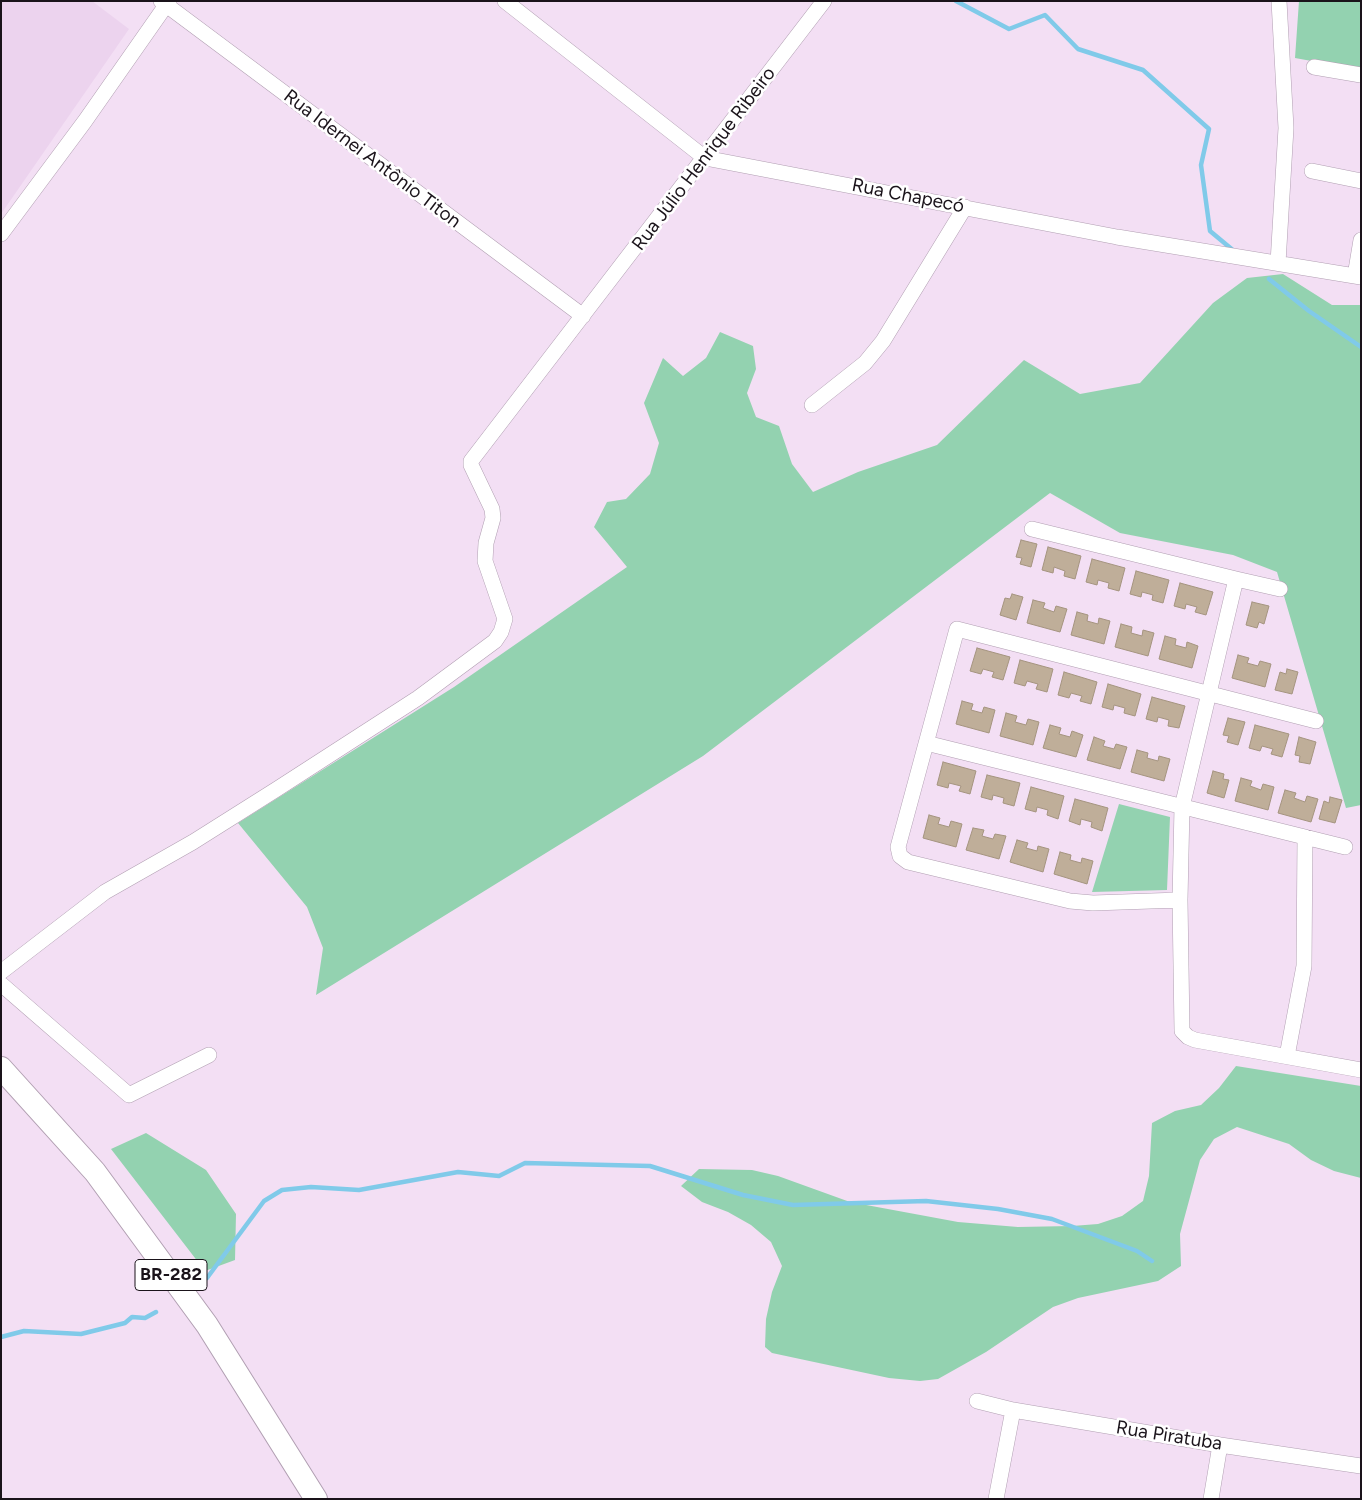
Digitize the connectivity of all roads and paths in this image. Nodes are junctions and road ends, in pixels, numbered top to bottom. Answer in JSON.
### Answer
{"nodes":[{"id":1,"x":505,"y":1,"type":"edge"},
{"id":2,"x":824,"y":1,"type":"edge"},
{"id":3,"x":1279,"y":1,"type":"edge"},
{"id":4,"x":165,"y":2,"type":"edge"},
{"id":5,"x":1314,"y":67,"type":"dead end"},
{"id":6,"x":1361,"y":75,"type":"edge"},
{"id":7,"x":705,"y":158,"type":"junction"},
{"id":8,"x":1312,"y":171,"type":"dead end"},
{"id":9,"x":1361,"y":181,"type":"edge"},
{"id":10,"x":965,"y":207,"type":"junction"},
{"id":11,"x":1,"y":234,"type":"edge"},
{"id":12,"x":1361,"y":240,"type":"edge"},
{"id":13,"x":1278,"y":263,"type":"junction"},
{"id":14,"x":1358,"y":276,"type":"edge"},
{"id":15,"x":583,"y":316,"type":"junction"},
{"id":16,"x":812,"y":404,"type":"dead end"},
{"id":17,"x":1032,"y":529,"type":"dead end"},
{"id":18,"x":1236,"y":579,"type":"junction"},
{"id":19,"x":1280,"y":589,"type":"dead end"},
{"id":20,"x":1208,"y":692,"type":"junction"},
{"id":21,"x":1316,"y":721,"type":"dead end"},
{"id":22,"x":926,"y":743,"type":"junction"},
{"id":23,"x":1182,"y":807,"type":"junction"},
{"id":24,"x":1305,"y":837,"type":"junction"},
{"id":25,"x":1345,"y":847,"type":"dead end"},
{"id":26,"x":1180,"y":900,"type":"junction"},
{"id":27,"x":1,"y":972,"type":"edge"},
{"id":28,"x":1,"y":984,"type":"edge"},
{"id":29,"x":209,"y":1055,"type":"dead end"},
{"id":30,"x":1287,"y":1056,"type":"junction"},
{"id":31,"x":1,"y":1068,"type":"edge"},
{"id":32,"x":1361,"y":1070,"type":"edge"},
{"id":33,"x":977,"y":1401,"type":"dead end"},
{"id":34,"x":1013,"y":1410,"type":"junction"},
{"id":35,"x":1220,"y":1445,"type":"junction"},
{"id":36,"x":1361,"y":1466,"type":"edge"},
{"id":37,"x":316,"y":1499,"type":"edge"},
{"id":38,"x":996,"y":1499,"type":"edge"},
{"id":39,"x":1211,"y":1499,"type":"edge"}],
"edges":[{"from":1,"to":7,"type":"street","name":"Rua Chapecó"},
{"from":2,"to":7,"type":"street","name":"Rua Júlio Henrique Ribeiro"},
{"from":3,"to":13,"type":"street"},
{"from":4,"to":11,"type":"street"},
{"from":4,"to":15,"type":"street","name":"Rua Idernei Antônio Titon"},
{"from":5,"to":6,"type":"street"},
{"from":7,"to":10,"type":"street","name":"Rua Chapecó"},
{"from":7,"to":15,"type":"street","name":"Rua Júlio Henrique Ribeiro"},
{"from":8,"to":9,"type":"street"},
{"from":10,"to":13,"type":"street","name":"Rua Chapecó"},
{"from":10,"to":16,"type":"street"},
{"from":12,"to":14,"type":"street"},
{"from":13,"to":14,"type":"street","name":"Rua Chapecó"},
{"from":15,"to":27,"type":"street","name":"Rua Júlio Henrique Ribeiro"},
{"from":17,"to":18,"type":"street"},
{"from":18,"to":19,"type":"street"},
{"from":18,"to":20,"type":"street"},
{"from":20,"to":21,"type":"street"},
{"from":20,"to":22,"type":"street"},
{"from":20,"to":23,"type":"street"},
{"from":22,"to":23,"type":"street"},
{"from":22,"to":26,"type":"street"},
{"from":23,"to":24,"type":"street"},
{"from":23,"to":26,"type":"street"},
{"from":24,"to":25,"type":"street"},
{"from":24,"to":30,"type":"street"},
{"from":26,"to":30,"type":"street"},
{"from":28,"to":29,"type":"street"},
{"from":30,"to":32,"type":"street"},
{"from":31,"to":37,"type":"highway","number":"BR-282"},
{"from":33,"to":34,"type":"street","name":"Rua Piratuba"},
{"from":34,"to":35,"type":"street","name":"Rua Piratuba"},
{"from":34,"to":38,"type":"street"},
{"from":35,"to":36,"type":"street","name":"Rua Piratuba"},
{"from":35,"to":39,"type":"street"}]}
